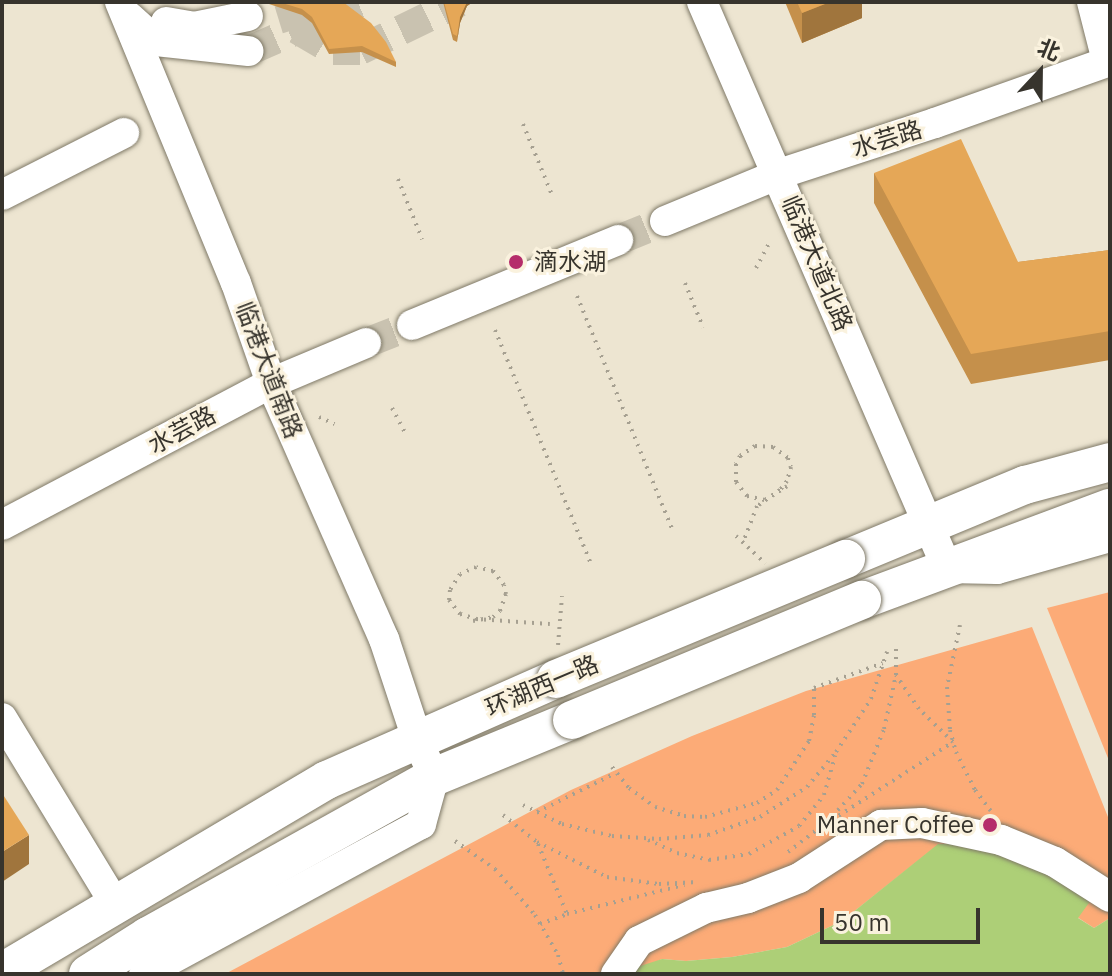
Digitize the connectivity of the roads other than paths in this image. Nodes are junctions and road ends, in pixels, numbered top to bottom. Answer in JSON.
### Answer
{"nodes":[{"id":1,"x":702,"y":2,"type":"edge"},
{"id":2,"x":1092,"y":2,"type":"edge"},
{"id":3,"x":123,"y":7,"type":"edge"},
{"id":4,"x":248,"y":16,"type":"tunnel mouth"},
{"id":5,"x":248,"y":51,"type":"tunnel mouth"},
{"id":6,"x":1109,"y":61,"type":"edge"},
{"id":7,"x":124,"y":133,"type":"dead end"},
{"id":8,"x":779,"y":174,"type":"junction"},
{"id":9,"x":2,"y":195,"type":"edge"},
{"id":10,"x":665,"y":221,"type":"tunnel mouth"},
{"id":11,"x":618,"y":240,"type":"tunnel mouth"},
{"id":12,"x":412,"y":325,"type":"tunnel mouth"},
{"id":13,"x":366,"y":343,"type":"tunnel mouth"},
{"id":14,"x":271,"y":383,"type":"junction"},
{"id":15,"x":1110,"y":462,"type":"edge"},
{"id":16,"x":1110,"y":508,"type":"edge"},
{"id":17,"x":2,"y":525,"type":"edge"},
{"id":18,"x":929,"y":525,"type":"junction"},
{"id":19,"x":1110,"y":537,"type":"edge"},
{"id":20,"x":947,"y":568,"type":"junction"},
{"id":21,"x":2,"y":718,"type":"edge"},
{"id":22,"x":417,"y":739,"type":"junction"},
{"id":23,"x":434,"y":777,"type":"junction"},
{"id":24,"x":115,"y":904,"type":"junction"},
{"id":25,"x":1105,"y":905,"type":"edge"},
{"id":26,"x":2,"y":972,"type":"edge"},
{"id":27,"x":88,"y":974,"type":"edge"},
{"id":28,"x":144,"y":974,"type":"edge"},
{"id":29,"x":616,"y":974,"type":"edge"}],
"edges":[{"from":1,"to":8,"type":"street","name":"临港大道北路"},
{"from":2,"to":6,"type":"street"},
{"from":3,"to":4,"type":"street"},
{"from":3,"to":5,"type":"street"},
{"from":3,"to":14,"type":"street","name":"临港大道南路"},
{"from":6,"to":8,"type":"street","name":"水芸路"},
{"from":7,"to":9,"type":"street"},
{"from":8,"to":10,"type":"street","name":"水芸路"},
{"from":8,"to":18,"type":"street","name":"临港大道北路"},
{"from":11,"to":12,"type":"street"},
{"from":13,"to":14,"type":"street","name":"水芸路"},
{"from":14,"to":17,"type":"street","name":"水芸路"},
{"from":14,"to":22,"type":"street","name":"临港大道南路"},
{"from":15,"to":18,"type":"main road","name":"环湖西一路"},
{"from":16,"to":20,"type":"main road","name":"环湖西一路"},
{"from":18,"to":20,"type":"street","name":"临港大道北路"},
{"from":18,"to":22,"type":"main road","name":"环湖西一路","bridge":true},
{"from":19,"to":20,"type":"street"},
{"from":20,"to":23,"type":"main road","name":"环湖西一路","bridge":true},
{"from":21,"to":24,"type":"street"},
{"from":22,"to":23,"type":"street","name":"临港大道南路"},
{"from":22,"to":24,"type":"main road","name":"环湖西一路"},
{"from":23,"to":27,"type":"main road","name":"环湖西一路"},
{"from":23,"to":28,"type":"street"},
{"from":24,"to":26,"type":"main road","name":"环湖西一路"},
{"from":25,"to":29,"type":"street"}]}
